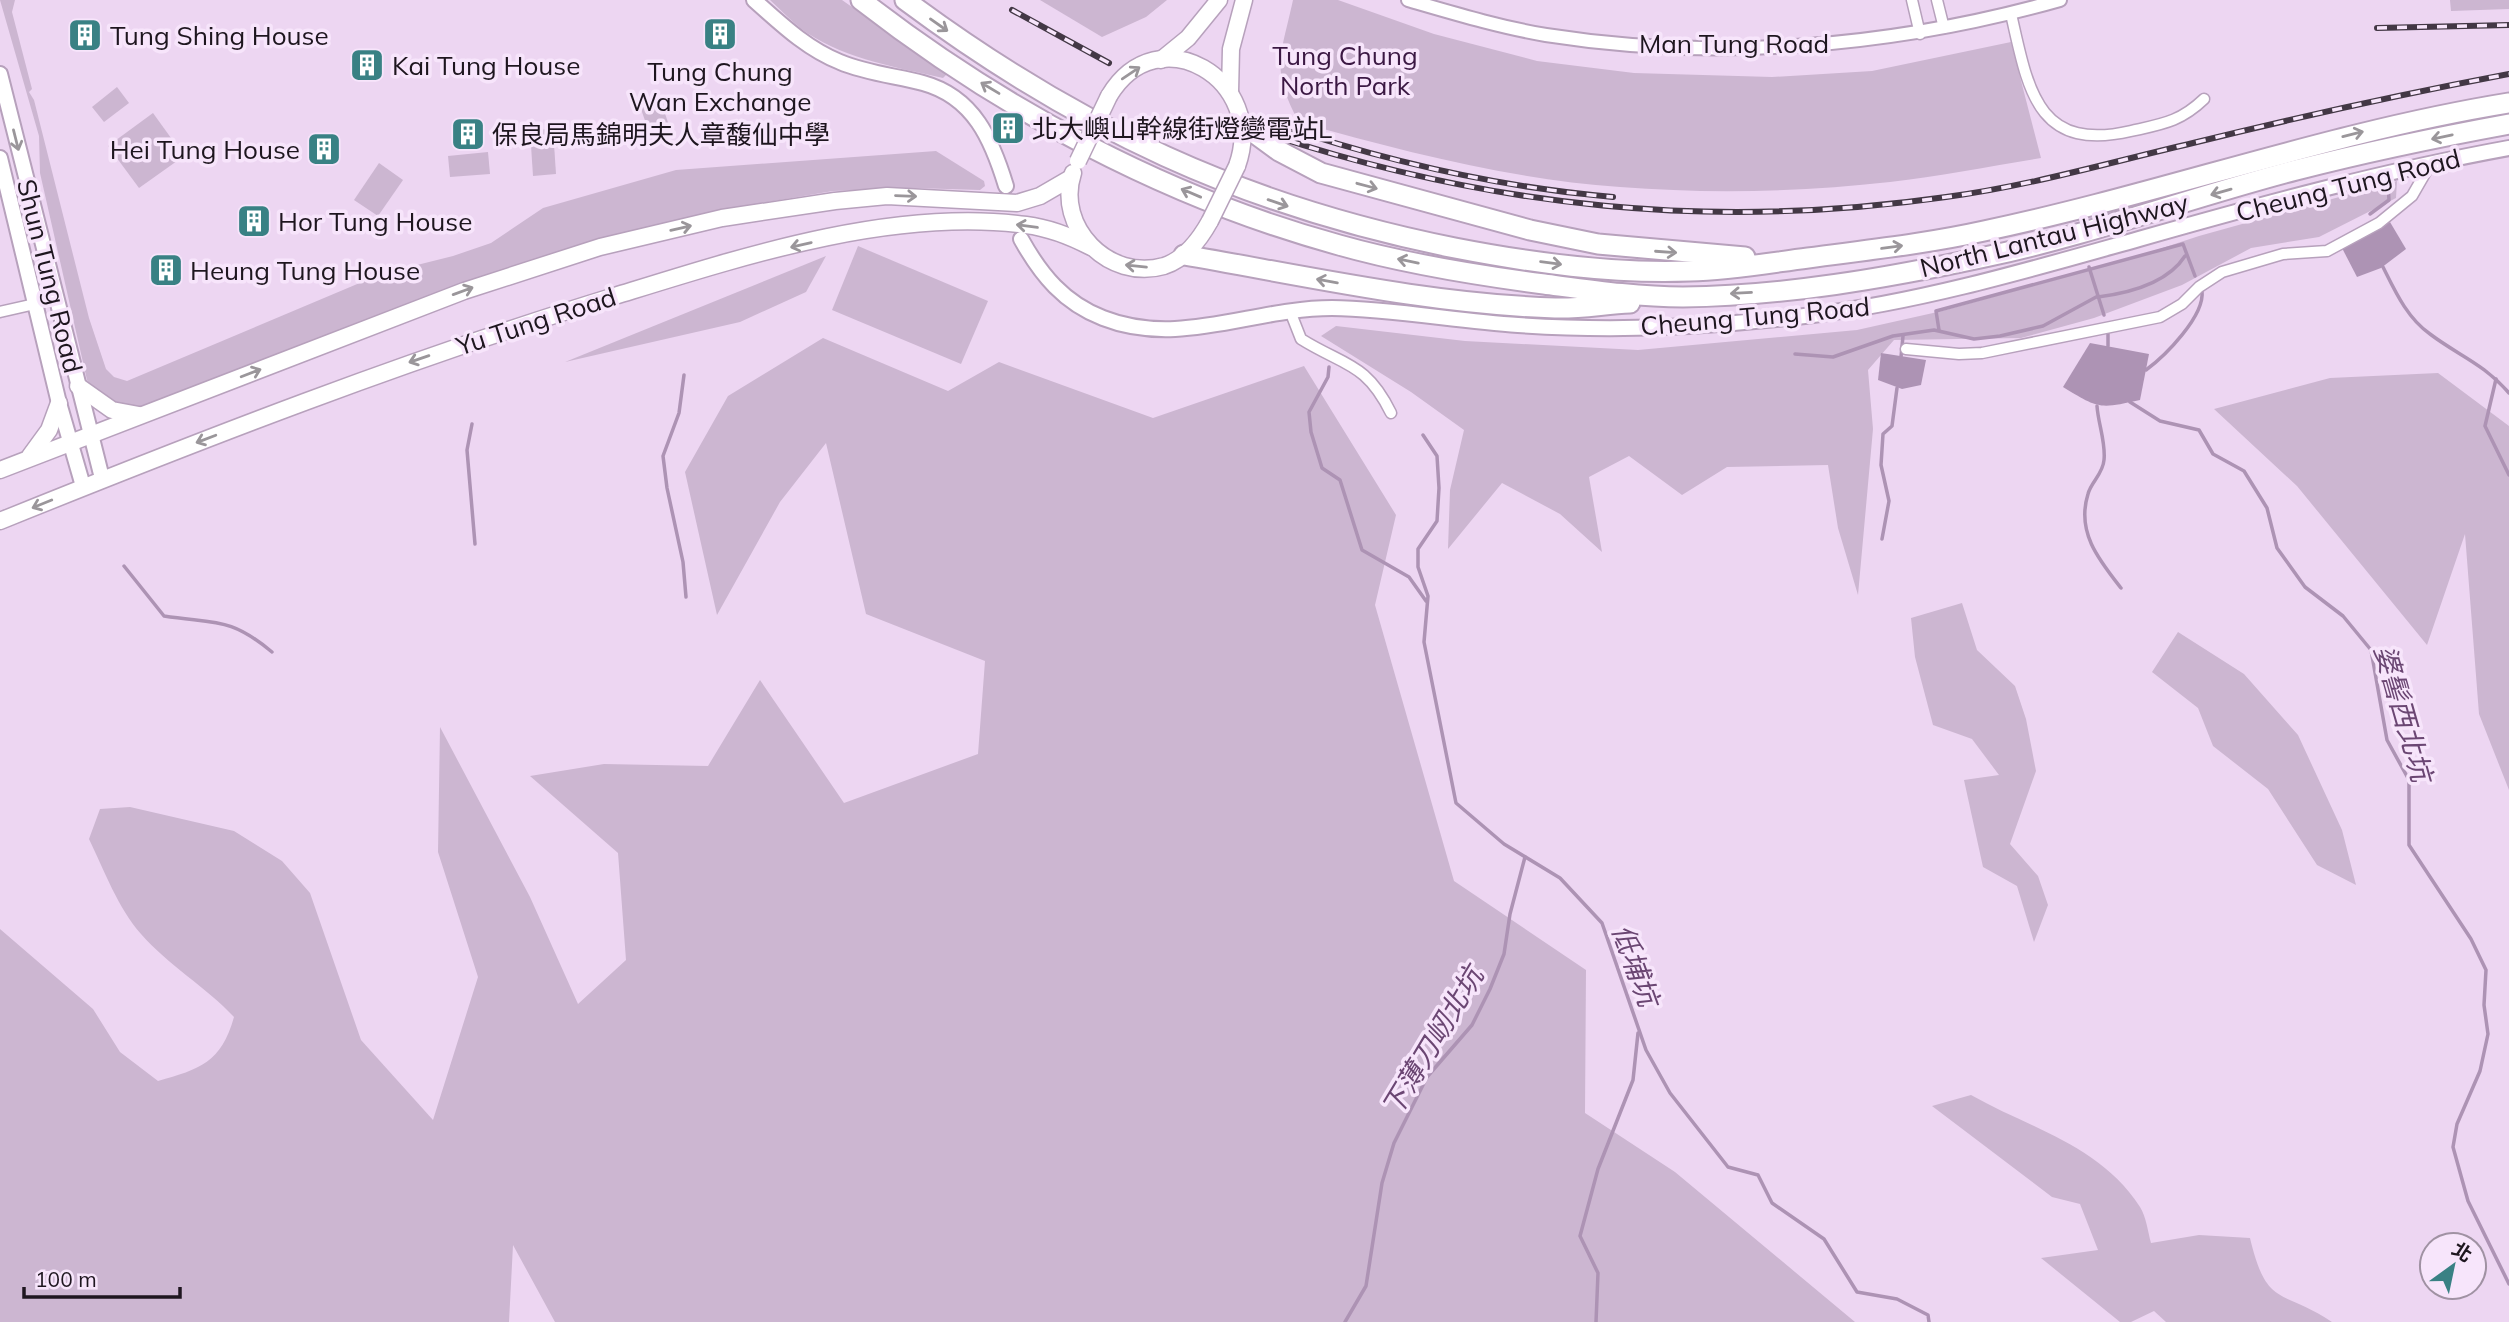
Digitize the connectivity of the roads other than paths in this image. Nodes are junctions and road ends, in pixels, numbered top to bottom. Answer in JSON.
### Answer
{"nodes":[{"id":1,"x":754,"y":0,"type":"edge"},
{"id":2,"x":860,"y":0,"type":"edge"},
{"id":3,"x":905,"y":0,"type":"edge"},
{"id":4,"x":1219,"y":0,"type":"edge"},
{"id":5,"x":1244,"y":0,"type":"edge"},
{"id":6,"x":1408,"y":0,"type":"edge"},
{"id":7,"x":1912,"y":0,"type":"edge"},
{"id":8,"x":1937,"y":0,"type":"edge"},
{"id":9,"x":2060,"y":0,"type":"edge"},
{"id":10,"x":2011,"y":14,"type":"junction"},
{"id":11,"x":1944,"y":29,"type":"junction"},
{"id":12,"x":1920,"y":34,"type":"junction"},
{"id":13,"x":1161,"y":60,"type":"junction"},
{"id":14,"x":0,"y":74,"type":"edge"},
{"id":15,"x":1230,"y":92,"type":"junction"},
{"id":16,"x":2204,"y":99,"type":"dead end"},
{"id":17,"x":2509,"y":103,"type":"edge"},
{"id":18,"x":1242,"y":124,"type":"junction"},
{"id":19,"x":2509,"y":124,"type":"edge"},
{"id":20,"x":2509,"y":148,"type":"edge"},
{"id":21,"x":0,"y":159,"type":"edge"},
{"id":22,"x":2431,"y":163,"type":"junction"},
{"id":23,"x":1071,"y":178,"type":"junction"},
{"id":24,"x":1006,"y":186,"type":"dead end"},
{"id":25,"x":1021,"y":239,"type":"dead end"},
{"id":26,"x":1091,"y":247,"type":"junction"},
{"id":27,"x":1184,"y":255,"type":"junction"},
{"id":28,"x":1792,"y":260,"type":"junction"},
{"id":29,"x":1683,"y":297,"type":"junction"},
{"id":30,"x":57,"y":299,"type":"junction"},
{"id":31,"x":34,"y":304,"type":"junction"},
{"id":32,"x":1290,"y":311,"type":"junction"},
{"id":33,"x":0,"y":312,"type":"edge"},
{"id":34,"x":1906,"y":349,"type":"dead end"},
{"id":35,"x":78,"y":386,"type":"junction"},
{"id":36,"x":59,"y":403,"type":"junction"},
{"id":37,"x":1391,"y":412,"type":"dead end"},
{"id":38,"x":141,"y":416,"type":"junction"},
{"id":39,"x":90,"y":435,"type":"junction"},
{"id":40,"x":70,"y":443,"type":"junction"},
{"id":41,"x":28,"y":458,"type":"junction"},
{"id":42,"x":0,"y":470,"type":"edge"},
{"id":43,"x":102,"y":478,"type":"junction"},
{"id":44,"x":83,"y":486,"type":"junction"},
{"id":45,"x":0,"y":521,"type":"edge"}],
"edges":[{"from":1,"to":24,"type":"main road"},
{"from":29,"to":2,"type":"highway","name":"North Lantau Highway","one_way":true},
{"from":3,"to":28,"type":"highway","name":"North Lantau Highway","one_way":true},
{"from":4,"to":13,"type":"main road"},
{"from":5,"to":15,"type":"main road"},
{"from":6,"to":12,"type":"street","name":"Man Tung Road"},
{"from":7,"to":12,"type":"street"},
{"from":8,"to":11,"type":"street"},
{"from":9,"to":10,"type":"street","name":"Man Tung Road"},
{"from":10,"to":11,"type":"street","name":"Man Tung Road"},
{"from":10,"to":16,"type":"street"},
{"from":11,"to":12,"type":"street","name":"Man Tung Road"},
{"from":13,"to":15,"type":"main road"},
{"from":23,"to":13,"type":"main road","one_way":true,"bridge":true},
{"from":14,"to":30,"type":"main road","name":"Shun Tung Road","one_way":true},
{"from":15,"to":18,"type":"main road"},
{"from":28,"to":17,"type":"highway","name":"North Lantau Highway","one_way":true},
{"from":18,"to":27,"type":"main road","bridge":true},
{"from":18,"to":28,"type":"highway","one_way":true},
{"from":19,"to":29,"type":"highway","name":"North Lantau Highway","one_way":true},
{"from":20,"to":22,"type":"main road","name":"Cheung Tung Road"},
{"from":21,"to":31,"type":"main road","name":"Shun Tung Road"},
{"from":22,"to":32,"type":"main road","name":"Cheung Tung Road"},
{"from":22,"to":34,"type":"street"},
{"from":23,"to":26,"type":"main road"},
{"from":38,"to":23,"type":"main road","name":"Yu Tung Road","one_way":true},
{"from":25,"to":32,"type":"main road","name":"Cheung Tung Road"},
{"from":27,"to":26,"type":"main road","one_way":true},
{"from":26,"to":43,"type":"main road","name":"Yu Tung Road","one_way":true},
{"from":29,"to":27,"type":"highway","one_way":true},
{"from":30,"to":31,"type":"street"},
{"from":30,"to":35,"type":"main road","name":"Shun Tung Road"},
{"from":31,"to":33,"type":"street"},
{"from":31,"to":36,"type":"main road","name":"Shun Tung Road"},
{"from":32,"to":37,"type":"street"},
{"from":35,"to":38,"type":"main road"},
{"from":35,"to":39,"type":"main road","name":"Shun Tung Road"},
{"from":36,"to":40,"type":"main road","name":"Shun Tung Road"},
{"from":36,"to":41,"type":"main road"},
{"from":38,"to":39,"type":"main road","name":"Yu Tung Road"},
{"from":39,"to":40,"type":"main road","name":"Yu Tung Road"},
{"from":39,"to":43,"type":"main road","name":"Shun Tung Road"},
{"from":40,"to":41,"type":"main road","name":"Yu Tung Road"},
{"from":40,"to":44,"type":"main road","name":"Shun Tung Road"},
{"from":41,"to":42,"type":"main road","name":"Yu Tung Road"},
{"from":43,"to":44,"type":"main road","name":"Yu Tung Road"},
{"from":44,"to":45,"type":"main road","name":"Yu Tung Road","one_way":true}]}
